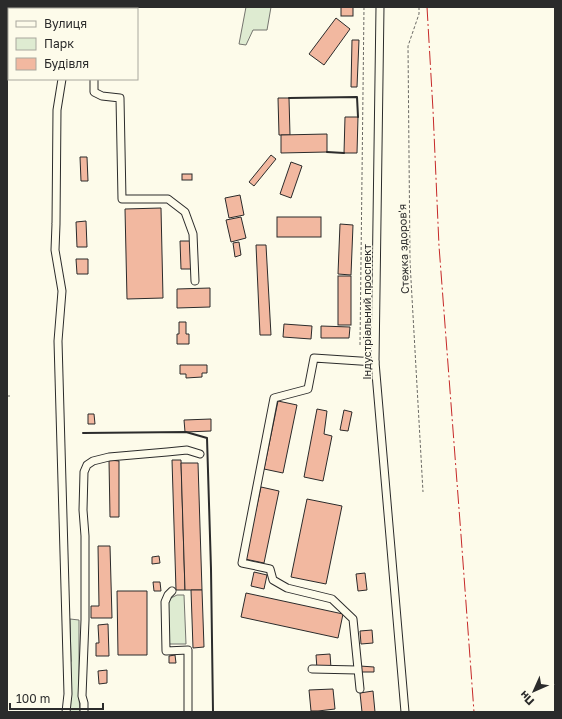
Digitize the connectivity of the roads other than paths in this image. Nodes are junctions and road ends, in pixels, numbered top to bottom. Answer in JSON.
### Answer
{"nodes":[{"id":1,"x":380,"y":7,"type":"edge"},
{"id":2,"x":62,"y":80,"type":"edge"},
{"id":3,"x":94,"y":80,"type":"edge"},
{"id":4,"x":195,"y":281,"type":"dead end"},
{"id":5,"x":375,"y":362,"type":"junction"},
{"id":6,"x":200,"y":454,"type":"dead end"},
{"id":7,"x":172,"y":590,"type":"dead end"},
{"id":8,"x":312,"y":669,"type":"dead end"},
{"id":9,"x":357,"y":670,"type":"junction"},
{"id":10,"x":360,"y":689,"type":"dead end"},
{"id":11,"x":66,"y":712,"type":"edge"},
{"id":12,"x":84,"y":712,"type":"edge"},
{"id":13,"x":188,"y":712,"type":"edge"},
{"id":14,"x":405,"y":712,"type":"edge"}],
"edges":[{"from":1,"to":5,"type":"street","name":"Індустріальний проспект"},
{"from":2,"to":11,"type":"street"},
{"from":3,"to":4,"type":"street"},
{"from":5,"to":9,"type":"street"},
{"from":5,"to":14,"type":"street","name":"Індустріальний проспект"},
{"from":6,"to":12,"type":"street"},
{"from":7,"to":13,"type":"street"},
{"from":8,"to":9,"type":"street"},
{"from":9,"to":10,"type":"street"}]}
